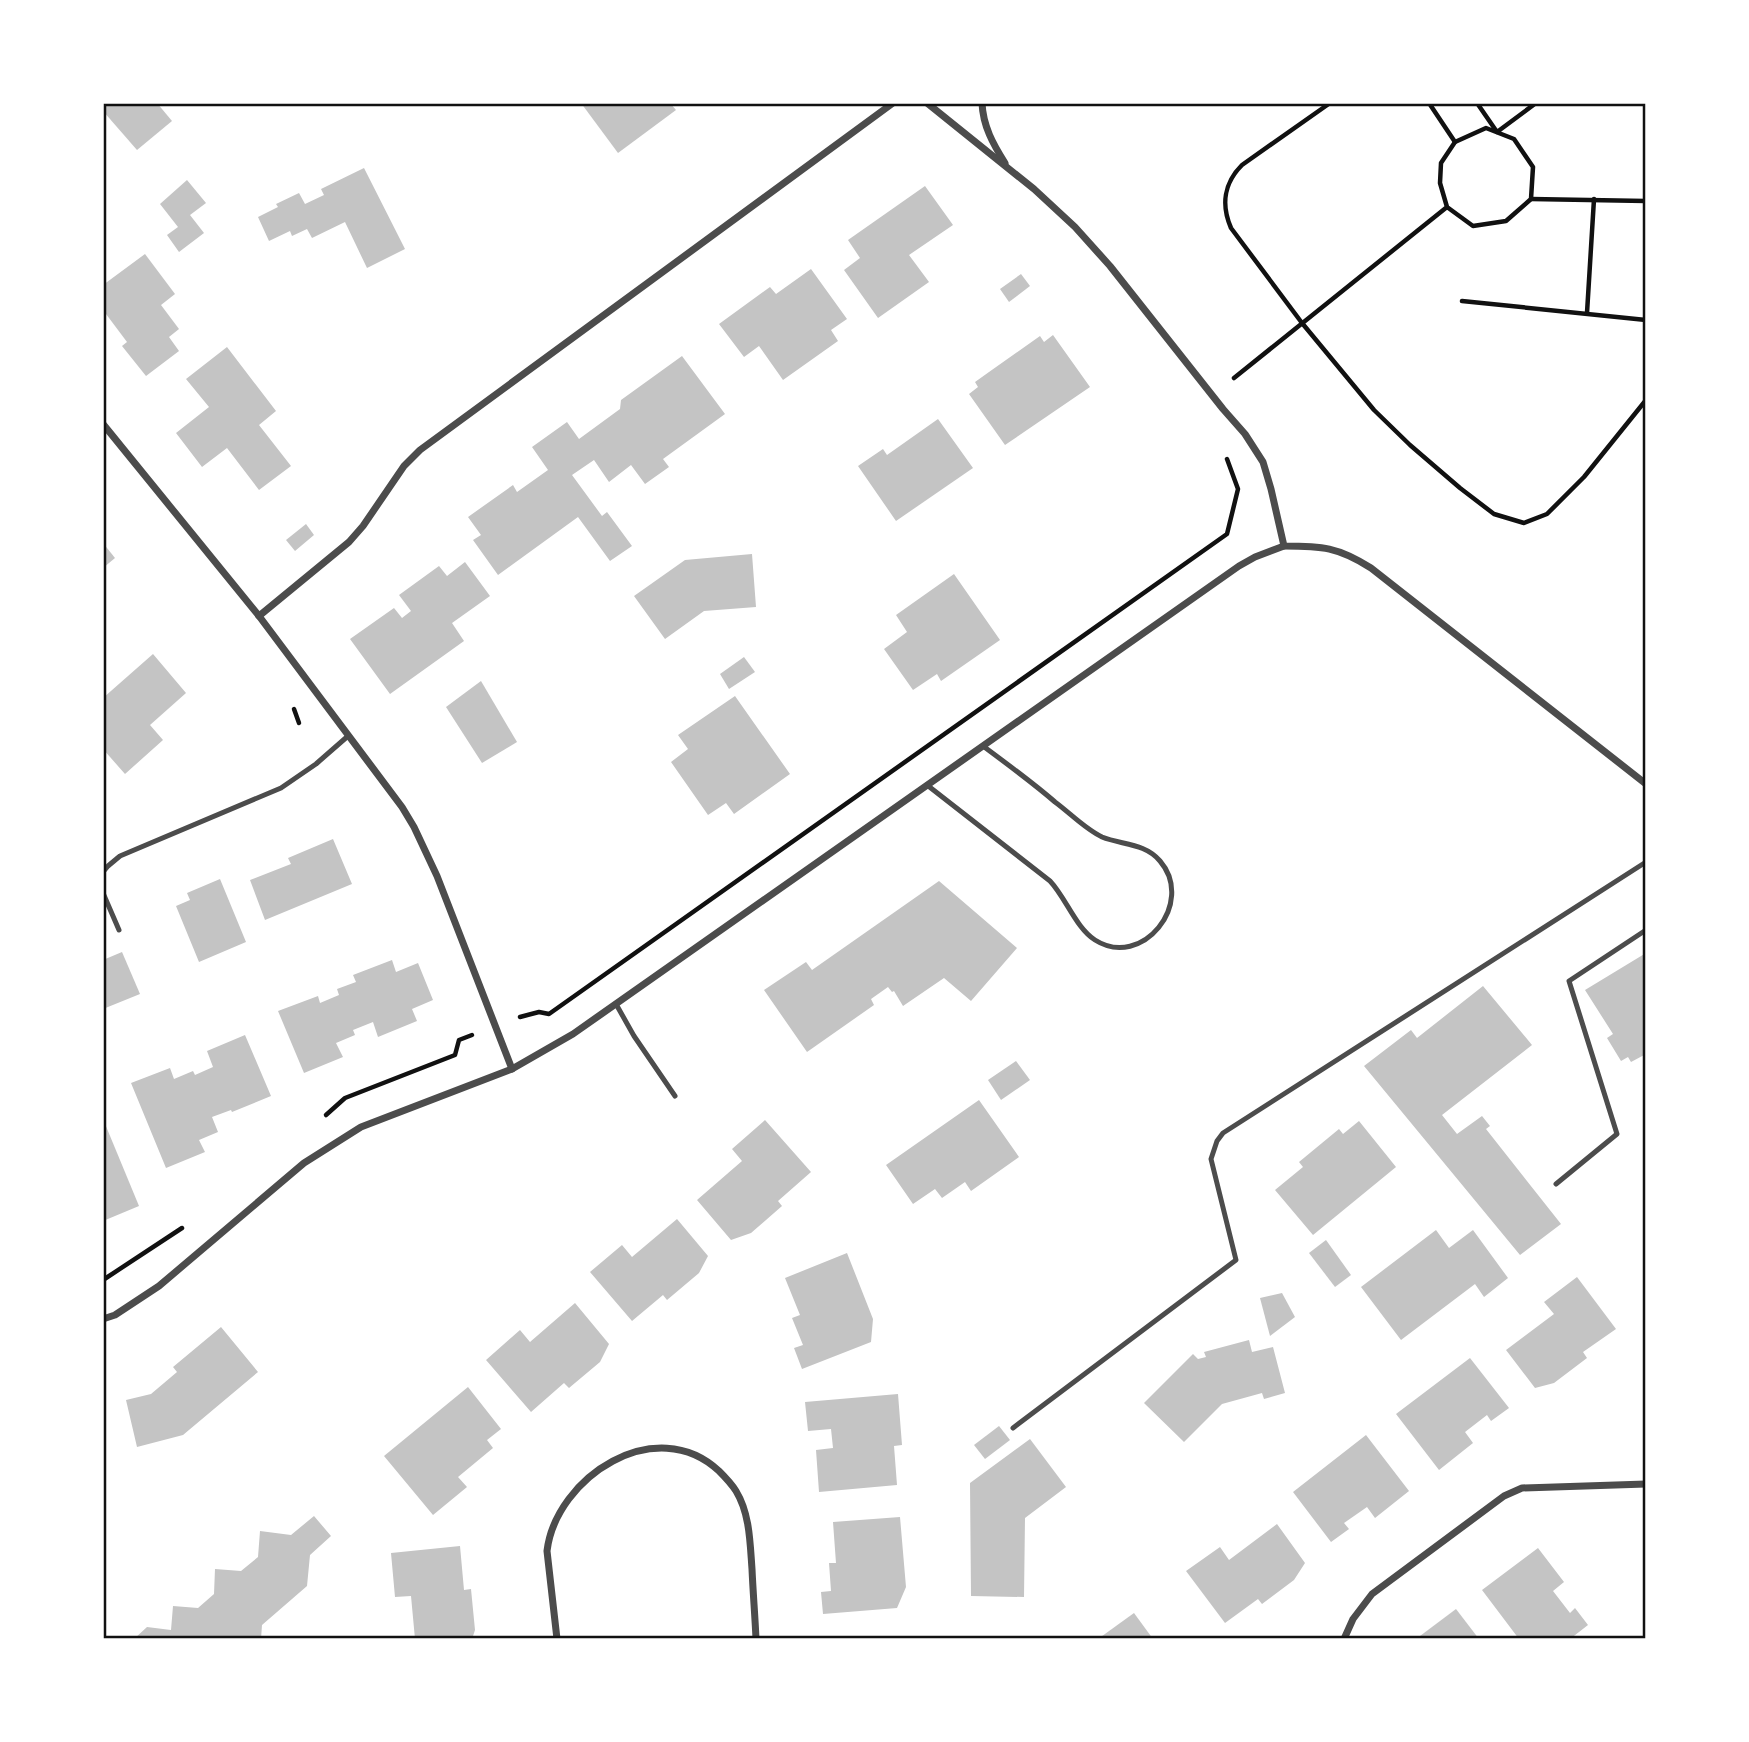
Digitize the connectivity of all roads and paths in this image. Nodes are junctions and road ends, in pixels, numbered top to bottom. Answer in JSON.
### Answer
{"nodes":[{"id":1,"x":893,"y":103,"type":"edge"},
{"id":2,"x":927,"y":103,"type":"edge"},
{"id":3,"x":982,"y":103,"type":"edge"},
{"id":4,"x":1330,"y":103,"type":"edge"},
{"id":5,"x":1429,"y":103,"type":"edge"},
{"id":6,"x":1477,"y":103,"type":"edge"},
{"id":7,"x":1536,"y":103,"type":"edge"},
{"id":8,"x":1497,"y":132,"type":"junction"},
{"id":9,"x":1455,"y":142,"type":"junction"},
{"id":10,"x":1009,"y":169,"type":"junction"},
{"id":11,"x":1531,"y":199,"type":"junction"},
{"id":12,"x":1594,"y":199,"type":"junction"},
{"id":13,"x":1646,"y":201,"type":"edge"},
{"id":14,"x":1447,"y":207,"type":"junction"},
{"id":15,"x":1462,"y":301,"type":"dead end"},
{"id":16,"x":1587,"y":313,"type":"junction"},
{"id":17,"x":1646,"y":320,"type":"edge"},
{"id":18,"x":1302,"y":323,"type":"junction"},
{"id":19,"x":1646,"y":400,"type":"edge"},
{"id":20,"x":1223,"y":409,"type":"junction"},
{"id":21,"x":103,"y":424,"type":"edge"},
{"id":22,"x":1223,"y":448,"type":"dead end"},
{"id":23,"x":1284,"y":546,"type":"junction"},
{"id":24,"x":260,"y":616,"type":"junction"},
{"id":25,"x":348,"y":736,"type":"junction"},
{"id":26,"x":983,"y":746,"type":"junction"},
{"id":27,"x":1646,"y":784,"type":"edge"},
{"id":28,"x":927,"y":785,"type":"junction"},
{"id":29,"x":1646,"y":862,"type":"edge"},
{"id":30,"x":103,"y":872,"type":"edge"},
{"id":31,"x":103,"y":893,"type":"edge"},
{"id":32,"x":118,"y":930,"type":"dead end"},
{"id":33,"x":1646,"y":930,"type":"edge"},
{"id":34,"x":616,"y":1003,"type":"junction"},
{"id":35,"x":539,"y":1012,"type":"dead end"},
{"id":36,"x":512,"y":1069,"type":"junction"},
{"id":37,"x":675,"y":1096,"type":"dead end"},
{"id":38,"x":1556,"y":1184,"type":"dead end"},
{"id":39,"x":103,"y":1319,"type":"edge"},
{"id":40,"x":1013,"y":1428,"type":"dead end"},
{"id":41,"x":1646,"y":1484,"type":"edge"},
{"id":42,"x":557,"y":1639,"type":"edge"},
{"id":43,"x":756,"y":1639,"type":"edge"},
{"id":44,"x":1344,"y":1639,"type":"edge"}],
"edges":[{"from":1,"to":24,"type":"street"},
{"from":2,"to":10,"type":"street"},
{"from":3,"to":10,"type":"street"},
{"from":4,"to":18,"type":"path"},
{"from":5,"to":9,"type":"path"},
{"from":6,"to":8,"type":"path"},
{"from":7,"to":8,"type":"path"},
{"from":8,"to":9,"type":"path"},
{"from":8,"to":11,"type":"path"},
{"from":9,"to":14,"type":"path"},
{"from":10,"to":20,"type":"street"},
{"from":11,"to":12,"type":"path"},
{"from":11,"to":14,"type":"path"},
{"from":12,"to":13,"type":"path"},
{"from":12,"to":16,"type":"path"},
{"from":14,"to":18,"type":"path"},
{"from":15,"to":16,"type":"path"},
{"from":16,"to":17,"type":"path"},
{"from":18,"to":19,"type":"path"},
{"from":18,"to":20,"type":"path"},
{"from":20,"to":23,"type":"street"},
{"from":21,"to":24,"type":"street"},
{"from":22,"to":35,"type":"path"},
{"from":23,"to":26,"type":"street"},
{"from":23,"to":27,"type":"street"},
{"from":24,"to":25,"type":"street"},
{"from":25,"to":30,"type":"lane"},
{"from":25,"to":36,"type":"street"},
{"from":26,"to":28,"type":"street"},
{"from":26,"to":28,"type":"lane"},
{"from":28,"to":34,"type":"street"},
{"from":29,"to":40,"type":"lane"},
{"from":31,"to":32,"type":"lane"},
{"from":33,"to":38,"type":"lane"},
{"from":34,"to":36,"type":"street"},
{"from":34,"to":37,"type":"lane"},
{"from":36,"to":39,"type":"street"},
{"from":41,"to":44,"type":"street"},
{"from":42,"to":43,"type":"street"}]}
